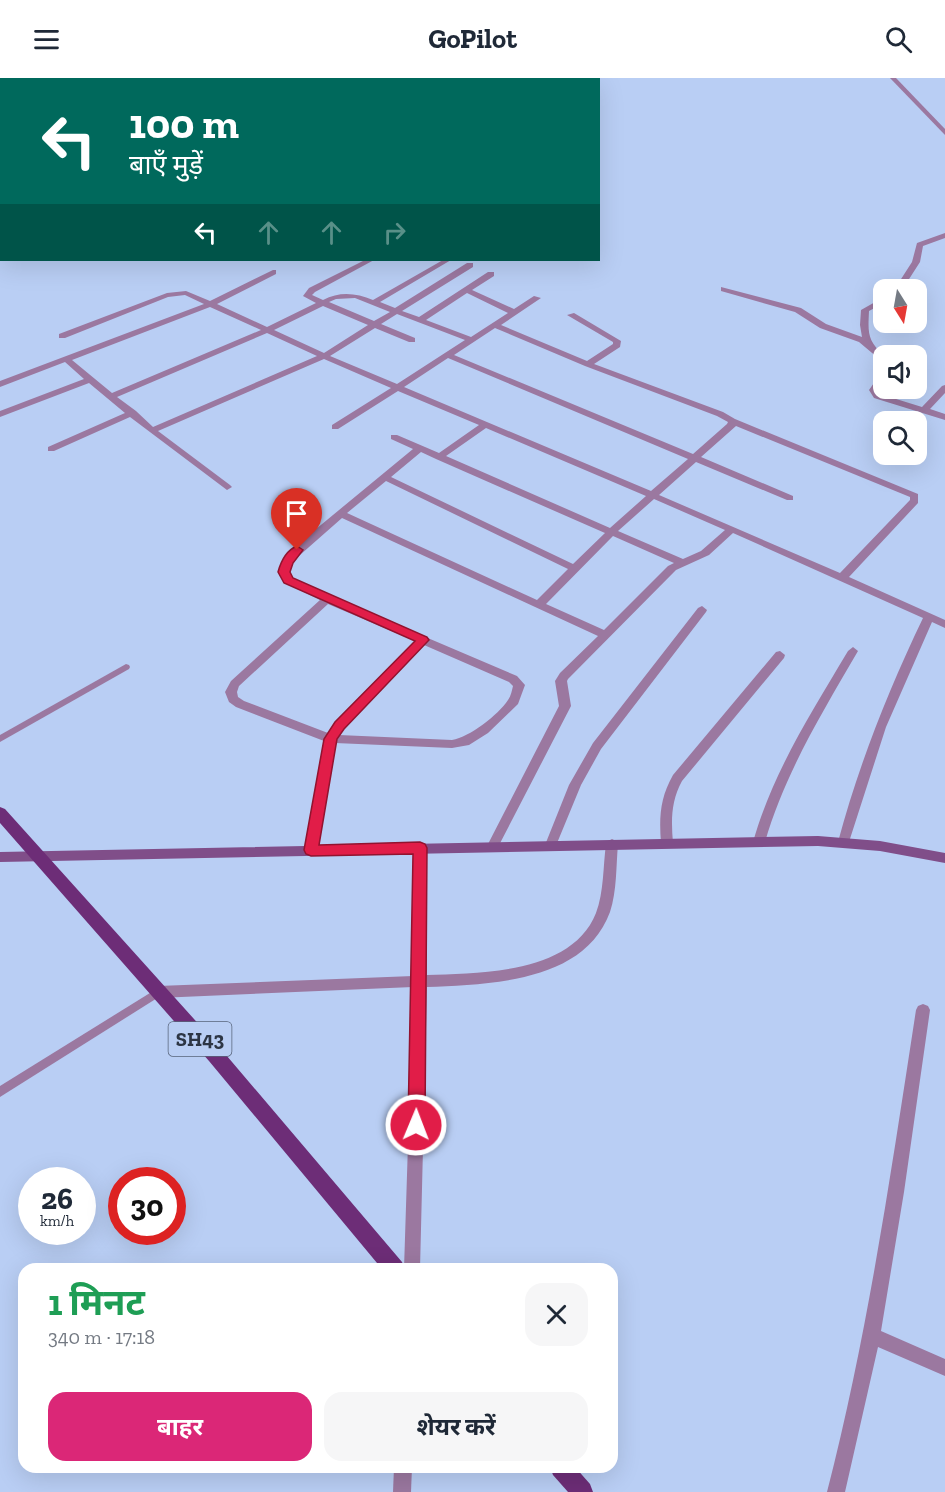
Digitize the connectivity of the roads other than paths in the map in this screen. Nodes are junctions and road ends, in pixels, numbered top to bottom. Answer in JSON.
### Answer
{"nodes":[{"id":1,"x":893,"y":78,"type":"edge"},
{"id":2,"x":0,"y":109,"type":"edge"},
{"id":3,"x":0,"y":115,"type":"edge"},
{"id":4,"x":945,"y":133,"type":"edge"},
{"id":5,"x":945,"y":236,"type":"edge"},
{"id":6,"x":368,"y":261,"type":"edge"},
{"id":7,"x":446,"y":261,"type":"edge"},
{"id":8,"x":470,"y":265,"type":"dead end"},
{"id":9,"x":273,"y":272,"type":"dead end"},
{"id":10,"x":491,"y":274,"type":"dead end"},
{"id":11,"x":905,"y":279,"type":"edge"},
{"id":12,"x":724,"y":289,"type":"dead end"},
{"id":13,"x":466,"y":290,"type":"junction"},
{"id":14,"x":537,"y":298,"type":"dead end"},
{"id":15,"x":320,"y":303,"type":"junction"},
{"id":16,"x":374,"y":303,"type":"junction"},
{"id":17,"x":211,"y":304,"type":"junction"},
{"id":18,"x":873,"y":305,"type":"edge"},
{"id":19,"x":395,"y":311,"type":"junction"},
{"id":20,"x":515,"y":313,"type":"junction"},
{"id":21,"x":571,"y":315,"type":"dead end"},
{"id":22,"x":418,"y":321,"type":"junction"},
{"id":23,"x":375,"y":325,"type":"junction"},
{"id":24,"x":494,"y":325,"type":"junction"},
{"id":25,"x":268,"y":330,"type":"junction"},
{"id":26,"x":62,"y":336,"type":"dead end"},
{"id":27,"x":412,"y":340,"type":"dead end"},
{"id":28,"x":472,"y":340,"type":"junction"},
{"id":29,"x":867,"y":344,"type":"junction"},
{"id":30,"x":873,"y":350,"type":"edge"},
{"id":31,"x":448,"y":355,"type":"junction"},
{"id":32,"x":324,"y":356,"type":"junction"},
{"id":33,"x":67,"y":360,"type":"junction"},
{"id":34,"x":588,"y":364,"type":"junction"},
{"id":35,"x":91,"y":379,"type":"junction"},
{"id":36,"x":0,"y":384,"type":"edge"},
{"id":37,"x":398,"y":388,"type":"junction"},
{"id":38,"x":945,"y":388,"type":"edge"},
{"id":39,"x":111,"y":396,"type":"junction"},
{"id":40,"x":886,"y":399,"type":"edge"},
{"id":41,"x":923,"y":411,"type":"joint"},
{"id":42,"x":927,"y":412,"type":"edge"},
{"id":43,"x":133,"y":413,"type":"junction"},
{"id":44,"x":0,"y":414,"type":"edge"},
{"id":45,"x":945,"y":417,"type":"edge"},
{"id":46,"x":732,"y":421,"type":"junction"},
{"id":47,"x":485,"y":425,"type":"junction"},
{"id":48,"x":335,"y":427,"type":"dead end"},
{"id":49,"x":152,"y":431,"type":"junction"},
{"id":50,"x":394,"y":437,"type":"dead end"},
{"id":51,"x":420,"y":448,"type":"junction"},
{"id":52,"x":51,"y":449,"type":"dead end"},
{"id":53,"x":439,"y":457,"type":"junction"},
{"id":54,"x":695,"y":458,"type":"junction"},
{"id":55,"x":384,"y":477,"type":"junction"},
{"id":56,"x":227,"y":486,"type":"dead end"},
{"id":57,"x":651,"y":496,"type":"junction"},
{"id":58,"x":790,"y":498,"type":"dead end"},
{"id":59,"x":340,"y":514,"type":"junction"},
{"id":60,"x":732,"y":529,"type":"junction"},
{"id":61,"x":611,"y":532,"type":"junction"},
{"id":62,"x":683,"y":563,"type":"junction"},
{"id":63,"x":574,"y":568,"type":"junction"},
{"id":64,"x":842,"y":578,"type":"junction"},
{"id":65,"x":327,"y":599,"type":"junction"},
{"id":66,"x":539,"y":604,"type":"junction"},
{"id":67,"x":702,"y":610,"type":"dead end"},
{"id":68,"x":929,"y":617,"type":"junction"},
{"id":69,"x":945,"y":624,"type":"edge"},
{"id":70,"x":603,"y":634,"type":"junction"},
{"id":71,"x":423,"y":640,"type":"junction"},
{"id":72,"x":853,"y":651,"type":"dead end"},
{"id":73,"x":780,"y":655,"type":"dead end"},
{"id":74,"x":126,"y":667,"type":"dead end"},
{"id":75,"x":0,"y":739,"type":"edge"},
{"id":76,"x":330,"y":739,"type":"junction"},
{"id":77,"x":0,"y":813,"type":"edge"},
{"id":78,"x":759,"y":842,"type":"junction"},
{"id":79,"x":844,"y":842,"type":"junction"},
{"id":80,"x":667,"y":843,"type":"junction"},
{"id":81,"x":612,"y":844,"type":"junction"},
{"id":82,"x":551,"y":845,"type":"junction"},
{"id":83,"x":493,"y":846,"type":"junction"},
{"id":84,"x":420,"y":848,"type":"junction"},
{"id":85,"x":311,"y":850,"type":"junction"},
{"id":86,"x":40,"y":857,"type":"junction"},
{"id":87,"x":0,"y":858,"type":"edge"},
{"id":88,"x":945,"y":858,"type":"edge"},
{"id":89,"x":420,"y":981,"type":"junction"},
{"id":90,"x":158,"y":992,"type":"junction"},
{"id":91,"x":923,"y":1010,"type":"dead end"},
{"id":92,"x":0,"y":1092,"type":"edge"},
{"id":93,"x":390,"y":1263,"type":"edge"},
{"id":94,"x":412,"y":1263,"type":"edge"},
{"id":95,"x":873,"y":1336,"type":"junction"},
{"id":96,"x":945,"y":1368,"type":"edge"},
{"id":97,"x":403,"y":1473,"type":"edge"},
{"id":98,"x":566,"y":1473,"type":"edge"},
{"id":99,"x":402,"y":1492,"type":"edge"},
{"id":100,"x":582,"y":1492,"type":"edge"},
{"id":101,"x":836,"y":1492,"type":"edge"}],
"edges":[{"from":1,"to":4,"type":"street"},
{"from":2,"to":3,"type":"lane"},
{"from":5,"to":11,"type":"street"},
{"from":6,"to":15,"type":"street"},
{"from":7,"to":16,"type":"street"},
{"from":8,"to":19,"type":"street"},
{"from":9,"to":17,"type":"street"},
{"from":10,"to":13,"type":"street"},
{"from":12,"to":29,"type":"street"},
{"from":13,"to":20,"type":"street"},
{"from":13,"to":22,"type":"street"},
{"from":14,"to":20,"type":"street"},
{"from":15,"to":16,"type":"street"},
{"from":15,"to":23,"type":"street"},
{"from":15,"to":25,"type":"street"},
{"from":16,"to":19,"type":"street"},
{"from":17,"to":25,"type":"street"},
{"from":17,"to":26,"type":"street"},
{"from":17,"to":33,"type":"street"},
{"from":18,"to":29,"type":"street"},
{"from":19,"to":22,"type":"street"},
{"from":19,"to":23,"type":"street"},
{"from":20,"to":24,"type":"street"},
{"from":21,"to":34,"type":"street"},
{"from":22,"to":28,"type":"street"},
{"from":23,"to":27,"type":"street"},
{"from":23,"to":32,"type":"street"},
{"from":24,"to":28,"type":"street"},
{"from":24,"to":34,"type":"street"},
{"from":25,"to":32,"type":"street"},
{"from":25,"to":39,"type":"street"},
{"from":28,"to":31,"type":"street"},
{"from":29,"to":30,"type":"street"},
{"from":31,"to":37,"type":"street"},
{"from":31,"to":54,"type":"street"},
{"from":32,"to":37,"type":"street"},
{"from":32,"to":49,"type":"street"},
{"from":33,"to":35,"type":"street"},
{"from":33,"to":36,"type":"street"},
{"from":34,"to":46,"type":"street"},
{"from":35,"to":39,"type":"street"},
{"from":35,"to":44,"type":"street"},
{"from":37,"to":47,"type":"street"},
{"from":37,"to":48,"type":"street"},
{"from":38,"to":41,"type":"street"},
{"from":39,"to":43,"type":"street"},
{"from":40,"to":41,"type":"street"},
{"from":42,"to":45,"type":"street"},
{"from":43,"to":49,"type":"street"},
{"from":43,"to":52,"type":"street"},
{"from":46,"to":54,"type":"street"},
{"from":46,"to":64,"type":"street"},
{"from":47,"to":53,"type":"street"},
{"from":47,"to":57,"type":"street"},
{"from":49,"to":56,"type":"street"},
{"from":50,"to":51,"type":"street"},
{"from":51,"to":53,"type":"street"},
{"from":51,"to":55,"type":"street"},
{"from":53,"to":61,"type":"street"},
{"from":54,"to":57,"type":"street"},
{"from":54,"to":58,"type":"street"},
{"from":55,"to":59,"type":"street"},
{"from":55,"to":63,"type":"street"},
{"from":57,"to":60,"type":"street"},
{"from":57,"to":61,"type":"street"},
{"from":59,"to":65,"type":"street"},
{"from":59,"to":66,"type":"street"},
{"from":60,"to":62,"type":"street"},
{"from":60,"to":64,"type":"street"},
{"from":61,"to":62,"type":"street"},
{"from":61,"to":63,"type":"street"},
{"from":62,"to":70,"type":"street"},
{"from":63,"to":66,"type":"street"},
{"from":64,"to":68,"type":"street"},
{"from":65,"to":71,"type":"street"},
{"from":65,"to":76,"type":"street"},
{"from":66,"to":70,"type":"street"},
{"from":67,"to":82,"type":"street"},
{"from":68,"to":69,"type":"street"},
{"from":68,"to":79,"type":"street"},
{"from":70,"to":83,"type":"street"},
{"from":71,"to":76,"type":"street"},
{"from":71,"to":76,"type":"street"},
{"from":72,"to":78,"type":"street"},
{"from":73,"to":80,"type":"street"},
{"from":74,"to":75,"type":"lane"},
{"from":76,"to":85,"type":"street"},
{"from":77,"to":86,"type":"main road","number":"SH43"},
{"from":78,"to":79,"type":"street"},
{"from":78,"to":80,"type":"street"},
{"from":79,"to":88,"type":"street"},
{"from":80,"to":81,"type":"street"},
{"from":81,"to":82,"type":"street"},
{"from":81,"to":89,"type":"street"},
{"from":82,"to":83,"type":"street"},
{"from":83,"to":84,"type":"street"},
{"from":84,"to":85,"type":"street"},
{"from":84,"to":89,"type":"street"},
{"from":85,"to":86,"type":"street"},
{"from":86,"to":87,"type":"street"},
{"from":86,"to":90,"type":"main road","number":"SH43"},
{"from":89,"to":90,"type":"street"},
{"from":89,"to":94,"type":"street"},
{"from":90,"to":92,"type":"lane"},
{"from":90,"to":93,"type":"main road","number":"SH43"},
{"from":91,"to":95,"type":"street"},
{"from":95,"to":96,"type":"street"},
{"from":95,"to":101,"type":"street"},
{"from":97,"to":99,"type":"street"},
{"from":98,"to":100,"type":"main road"}]}
